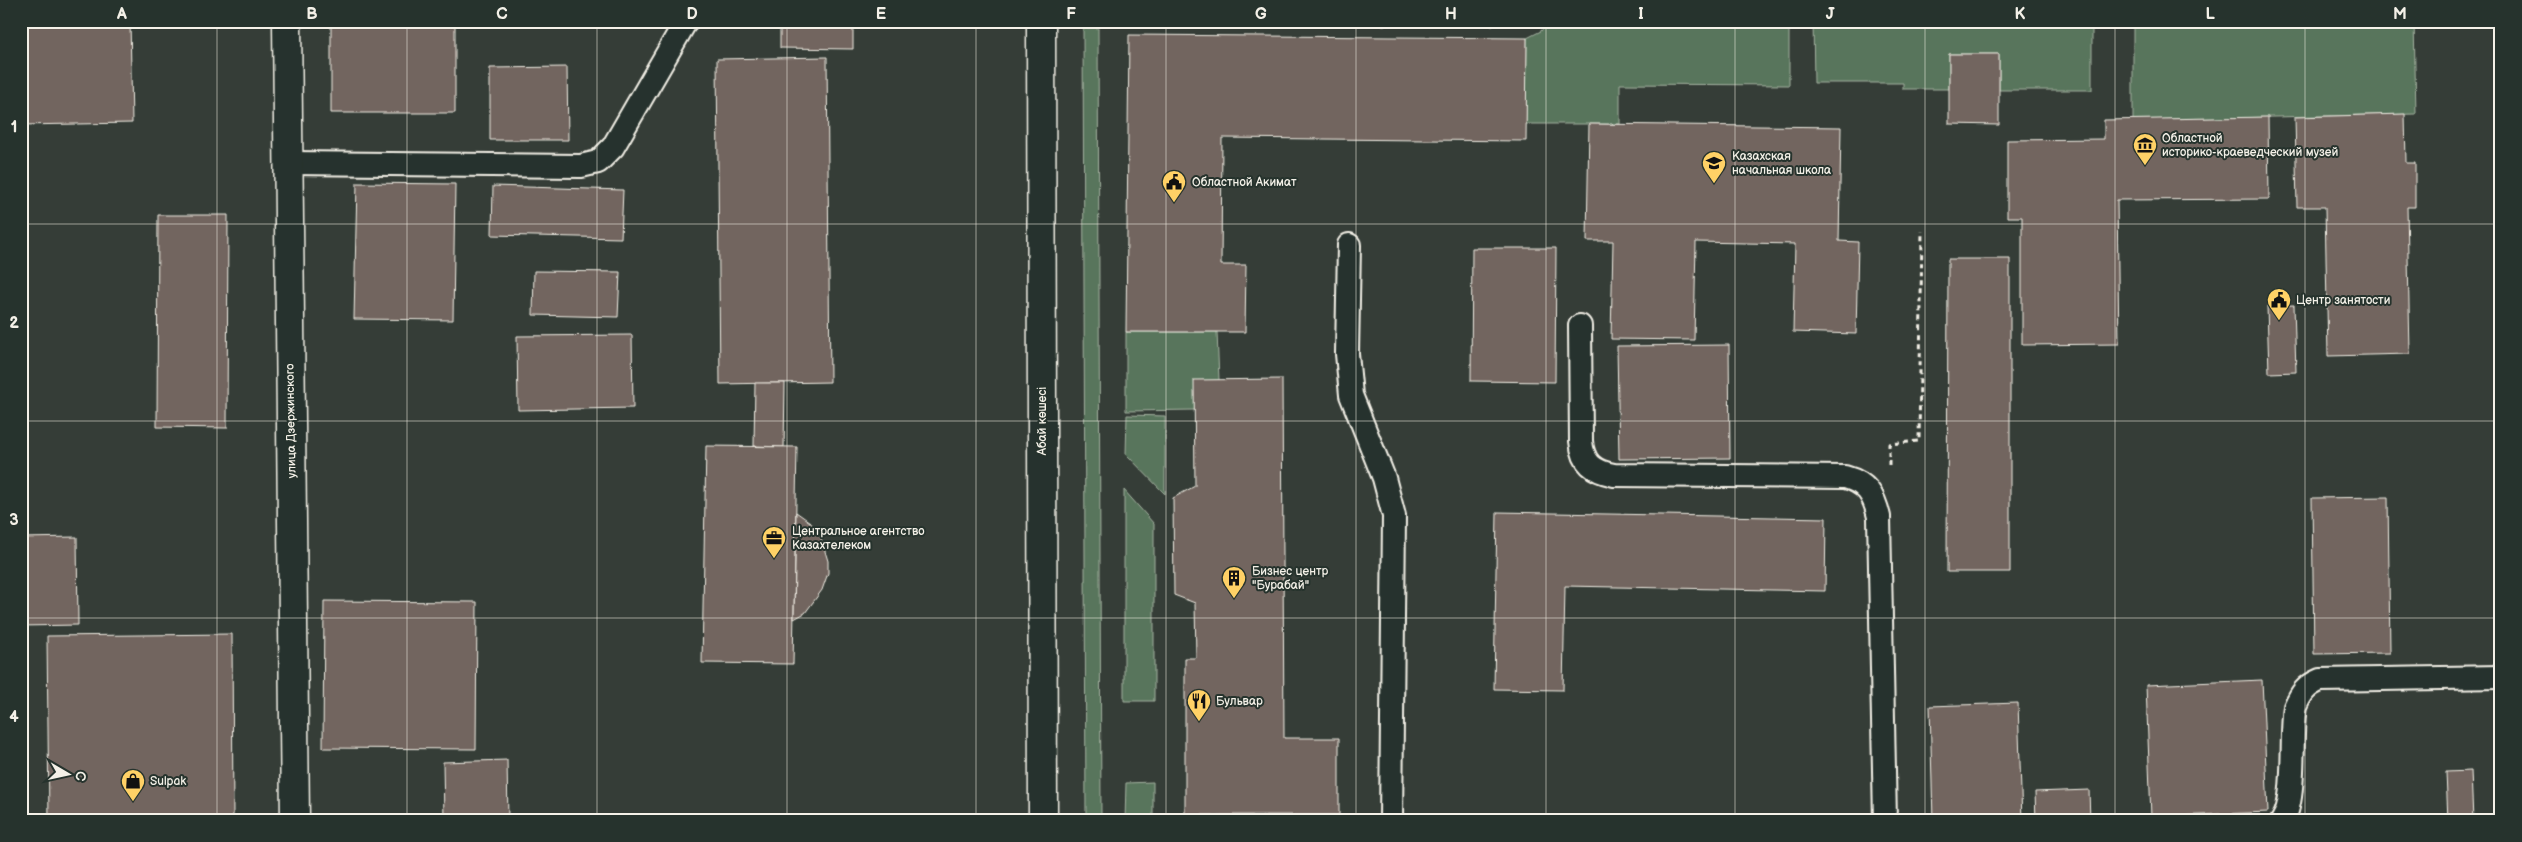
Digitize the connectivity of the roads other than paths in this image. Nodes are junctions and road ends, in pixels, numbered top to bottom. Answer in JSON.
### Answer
{"nodes":[{"id":1,"x":287,"y":21,"type":"edge"},
{"id":2,"x":686,"y":21,"type":"edge"},
{"id":3,"x":1041,"y":21,"type":"edge"},
{"id":4,"x":289,"y":163,"type":"junction"},
{"id":5,"x":1350,"y":245,"type":"dead end"},
{"id":6,"x":1580,"y":326,"type":"dead end"},
{"id":7,"x":2501,"y":677,"type":"edge"},
{"id":8,"x":295,"y":821,"type":"edge"},
{"id":9,"x":1043,"y":821,"type":"edge"},
{"id":10,"x":1391,"y":821,"type":"edge"},
{"id":11,"x":1886,"y":821,"type":"edge"},
{"id":12,"x":2282,"y":821,"type":"edge"}],
"edges":[{"from":1,"to":4,"type":"street","name":"улица Дзержинского"},
{"from":2,"to":4,"type":"lane"},
{"from":3,"to":9,"type":"street","name":"Абай көшесі"},
{"from":4,"to":8,"type":"street","name":"улица Дзержинского"},
{"from":5,"to":10,"type":"lane"},
{"from":6,"to":11,"type":"lane"},
{"from":7,"to":12,"type":"lane"}]}
